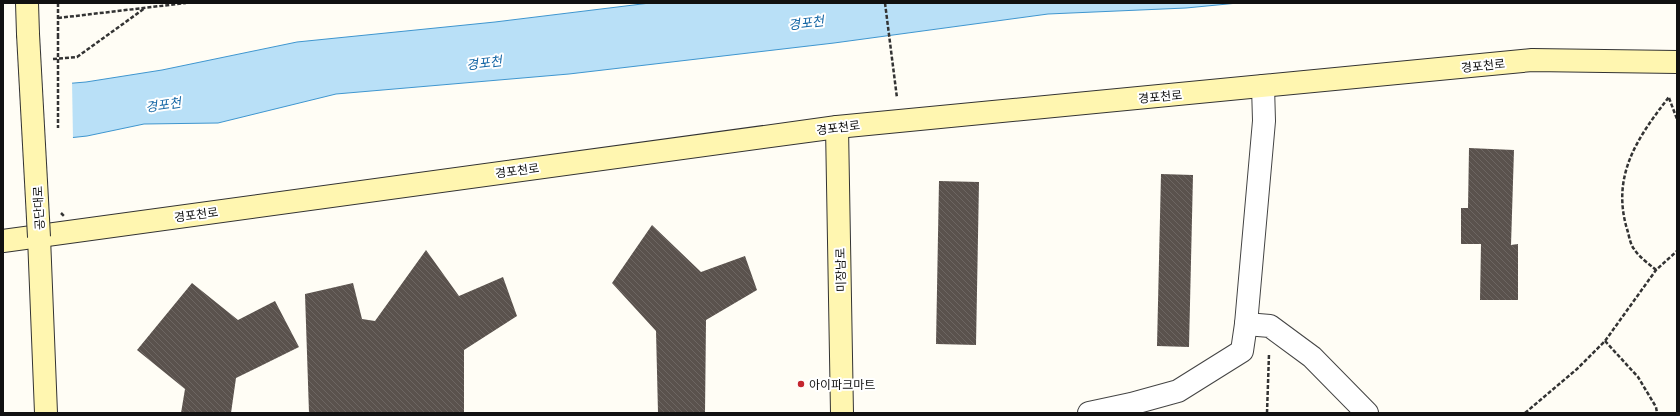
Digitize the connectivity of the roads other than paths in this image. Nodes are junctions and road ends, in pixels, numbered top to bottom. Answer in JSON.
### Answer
{"nodes":[{"id":1,"x":27,"y":3,"type":"edge"},
{"id":2,"x":1677,"y":62,"type":"edge"},
{"id":3,"x":1263,"y":86,"type":"junction"},
{"id":4,"x":838,"y":127,"type":"junction"},
{"id":5,"x":39,"y":237,"type":"junction"},
{"id":6,"x":3,"y":241,"type":"edge"},
{"id":7,"x":1246,"y":324,"type":"junction"},
{"id":8,"x":46,"y":413,"type":"edge"},
{"id":9,"x":842,"y":413,"type":"edge"},
{"id":10,"x":1089,"y":413,"type":"edge"},
{"id":11,"x":1367,"y":413,"type":"edge"}],
"edges":[{"from":1,"to":5,"type":"street","name":"공단대로","bridge":true},
{"from":2,"to":3,"type":"street","name":"경포천로"},
{"from":3,"to":4,"type":"street","name":"경포천로"},
{"from":3,"to":7,"type":"street"},
{"from":4,"to":5,"type":"street","name":"경포천로"},
{"from":4,"to":9,"type":"street","name":"미장남로"},
{"from":5,"to":6,"type":"street","name":"경포천로"},
{"from":5,"to":8,"type":"street","name":"공단대로"},
{"from":7,"to":10,"type":"street"},
{"from":7,"to":11,"type":"street"}]}
